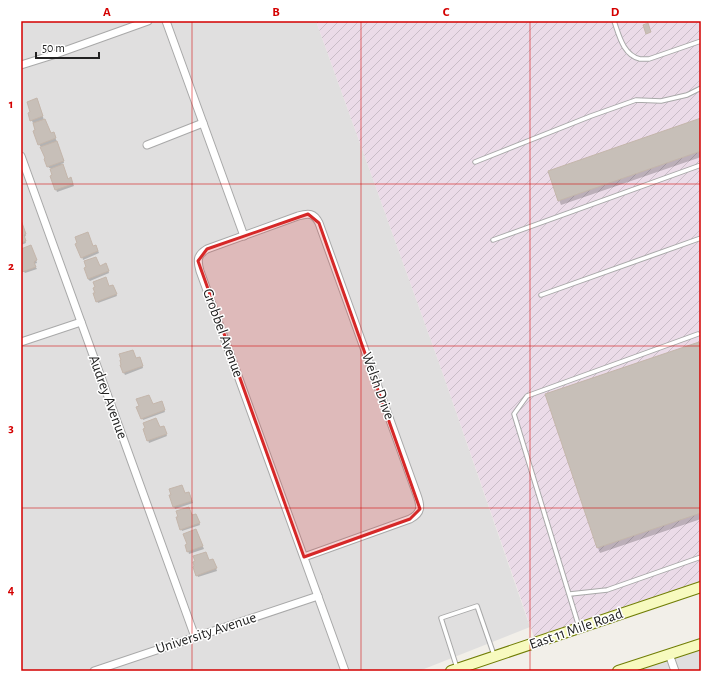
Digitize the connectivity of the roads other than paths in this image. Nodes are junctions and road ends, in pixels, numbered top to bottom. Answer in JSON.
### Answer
{"nodes":[{"id":1,"x":148,"y":21,"type":"edge"},
{"id":2,"x":166,"y":21,"type":"edge"},
{"id":3,"x":614,"y":21,"type":"edge"},
{"id":4,"x":701,"y":41,"type":"edge"},
{"id":5,"x":21,"y":65,"type":"edge"},
{"id":6,"x":701,"y":88,"type":"edge"},
{"id":7,"x":203,"y":124,"type":"junction"},
{"id":8,"x":147,"y":145,"type":"dead end"},
{"id":9,"x":21,"y":156,"type":"edge"},
{"id":10,"x":475,"y":162,"type":"dead end"},
{"id":11,"x":701,"y":165,"type":"edge"},
{"id":12,"x":244,"y":236,"type":"junction"},
{"id":13,"x":701,"y":238,"type":"edge"},
{"id":14,"x":493,"y":240,"type":"dead end"},
{"id":15,"x":541,"y":295,"type":"dead end"},
{"id":16,"x":81,"y":322,"type":"junction"},
{"id":17,"x":698,"y":334,"type":"dead end"},
{"id":18,"x":21,"y":342,"type":"edge"},
{"id":19,"x":304,"y":557,"type":"junction"},
{"id":20,"x":701,"y":557,"type":"edge"},
{"id":21,"x":701,"y":587,"type":"edge"},
{"id":22,"x":570,"y":594,"type":"junction"},
{"id":23,"x":318,"y":596,"type":"junction"},
{"id":24,"x":579,"y":628,"type":"junction"},
{"id":25,"x":195,"y":637,"type":"junction"},
{"id":26,"x":701,"y":644,"type":"edge"},
{"id":27,"x":669,"y":654,"type":"junction"},
{"id":28,"x":494,"y":656,"type":"junction"},
{"id":29,"x":454,"y":670,"type":"edge"},
{"id":30,"x":94,"y":671,"type":"edge"},
{"id":31,"x":345,"y":671,"type":"edge"},
{"id":32,"x":618,"y":671,"type":"edge"},
{"id":33,"x":675,"y":671,"type":"edge"}],
"edges":[{"from":1,"to":5,"type":"street"},
{"from":2,"to":7,"type":"street"},
{"from":3,"to":4,"type":"lane"},
{"from":6,"to":10,"type":"lane"},
{"from":7,"to":8,"type":"street"},
{"from":7,"to":12,"type":"street"},
{"from":9,"to":16,"type":"street","name":"Audrey Avenue"},
{"from":11,"to":14,"type":"lane"},
{"from":12,"to":19,"type":"street","name":"Grobbel Avenue"},
{"from":12,"to":19,"type":"street","name":"Welsh Drive"},
{"from":13,"to":15,"type":"lane"},
{"from":16,"to":18,"type":"street"},
{"from":16,"to":25,"type":"street","name":"Audrey Avenue"},
{"from":17,"to":22,"type":"lane"},
{"from":19,"to":23,"type":"street","name":"Grobbel Avenue"},
{"from":20,"to":22,"type":"lane"},
{"from":21,"to":24,"type":"main road","name":"East 11 Mile Road"},
{"from":22,"to":24,"type":"lane"},
{"from":23,"to":25,"type":"street","name":"University Avenue"},
{"from":23,"to":31,"type":"street","name":"Grobbel Avenue"},
{"from":24,"to":28,"type":"main road","name":"East 11 Mile Road"},
{"from":25,"to":30,"type":"street","name":"University Avenue"},
{"from":26,"to":27,"type":"main road"},
{"from":27,"to":32,"type":"main road"},
{"from":27,"to":33,"type":"street"},
{"from":28,"to":29,"type":"main road","name":"East 11 Mile Road"},
{"from":28,"to":29,"type":"lane"}]}
